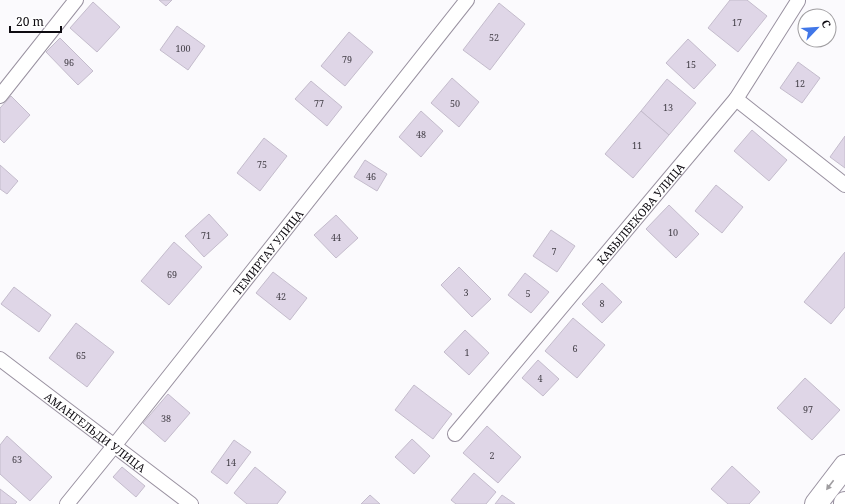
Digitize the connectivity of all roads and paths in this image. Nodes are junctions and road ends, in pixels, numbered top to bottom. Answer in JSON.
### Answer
{"nodes":[{"id":1,"x":76,"y":0,"type":"edge"},
{"id":2,"x":467,"y":0,"type":"edge"},
{"id":3,"x":798,"y":1,"type":"dead end"},
{"id":4,"x":0,"y":96,"type":"edge"},
{"id":5,"x":736,"y":99,"type":"junction"},
{"id":6,"x":845,"y":184,"type":"edge"},
{"id":7,"x":0,"y":359,"type":"edge"},
{"id":8,"x":455,"y":434,"type":"dead end"},
{"id":9,"x":114,"y":446,"type":"junction"},
{"id":10,"x":845,"y":466,"type":"edge"},
{"id":11,"x":67,"y":504,"type":"edge"},
{"id":12,"x":191,"y":504,"type":"edge"},
{"id":13,"x":816,"y":504,"type":"edge"}],
"edges":[{"from":1,"to":4,"type":"street"},
{"from":2,"to":9,"type":"street","name":"ТЕМИРТАУ УЛИЦА"},
{"from":3,"to":5,"type":"street","name":"КАБЫЛБЕКОВА УЛИЦА"},
{"from":5,"to":6,"type":"street"},
{"from":5,"to":8,"type":"street","name":"КАБЫЛБЕКОВА УЛИЦА"},
{"from":7,"to":9,"type":"street","name":"АМАНГЕЛЬДИ УЛИЦА"},
{"from":9,"to":11,"type":"street","name":"ТЕМИРТАУ УЛИЦА"},
{"from":9,"to":12,"type":"street","name":"АМАНГЕЛЬДИ УЛИЦА"},
{"from":10,"to":13,"type":"main road","one_way":true}]}
